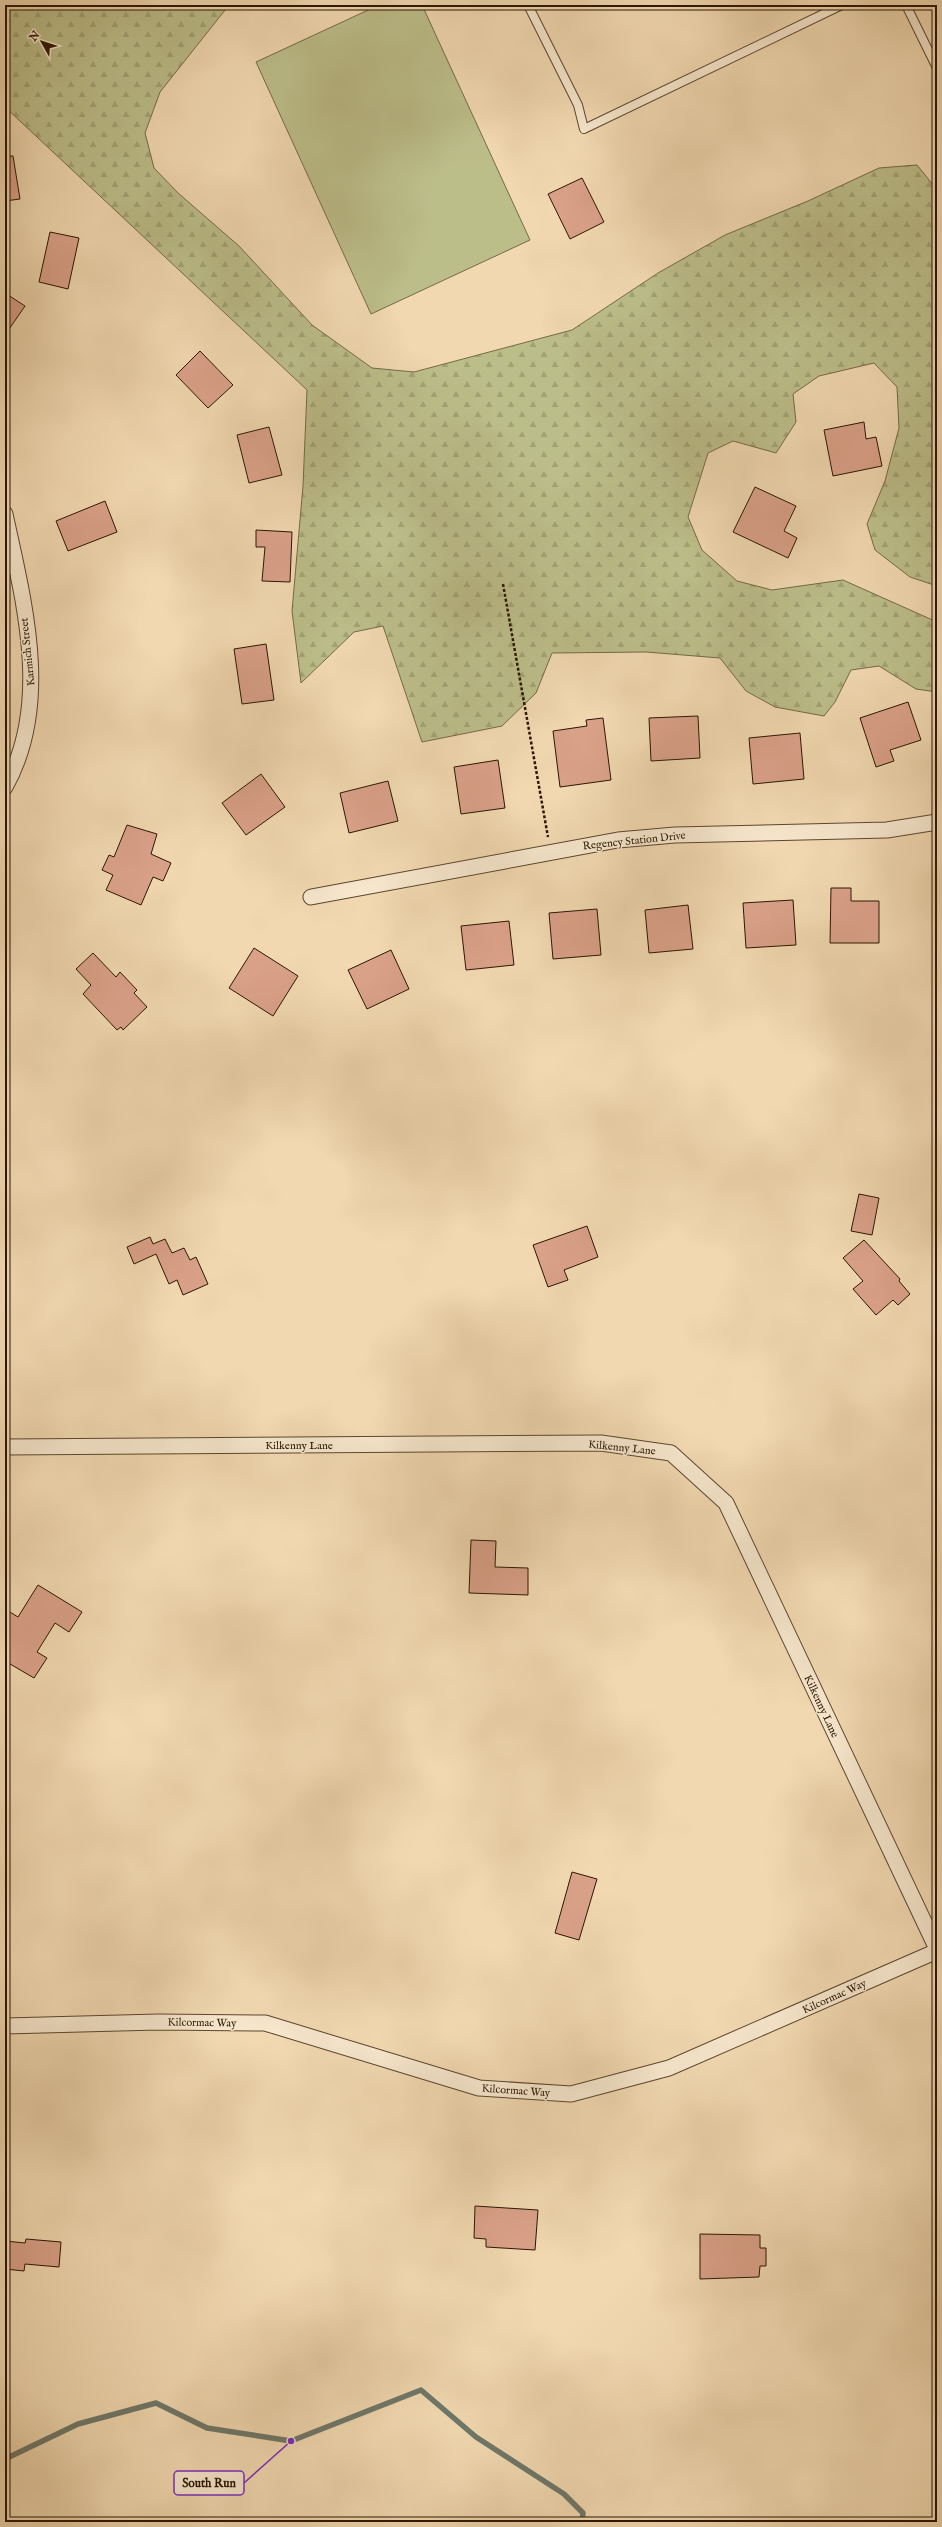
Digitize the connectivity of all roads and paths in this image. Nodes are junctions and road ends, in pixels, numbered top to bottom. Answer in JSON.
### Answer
{"nodes":[{"id":1,"x":528,"y":5,"type":"edge"},
{"id":2,"x":842,"y":5,"type":"edge"},
{"id":3,"x":906,"y":5,"type":"edge"},
{"id":4,"x":937,"y":68,"type":"edge"},
{"id":5,"x":5,"y":514,"type":"edge"},
{"id":6,"x":503,"y":584,"type":"dead end"},
{"id":7,"x":5,"y":788,"type":"edge"},
{"id":8,"x":937,"y":822,"type":"edge"},
{"id":9,"x":551,"y":851,"type":"junction"},
{"id":10,"x":311,"y":897,"type":"dead end"},
{"id":11,"x":5,"y":1447,"type":"edge"},
{"id":12,"x":937,"y":1950,"type":"edge"},
{"id":13,"x":5,"y":2026,"type":"edge"}],
"edges":[{"from":1,"to":2,"type":"lane"},
{"from":3,"to":4,"type":"lane"},
{"from":5,"to":7,"type":"street","name":"Karmich Street"},
{"from":6,"to":9,"type":"path"},
{"from":8,"to":9,"type":"street","name":"Regency Station Drive"},
{"from":9,"to":10,"type":"street","name":"Regency Station Drive"},
{"from":11,"to":12,"type":"street","name":"Kilkenny Lane"},
{"from":12,"to":13,"type":"street","name":"Kilcormac Way"}]}
